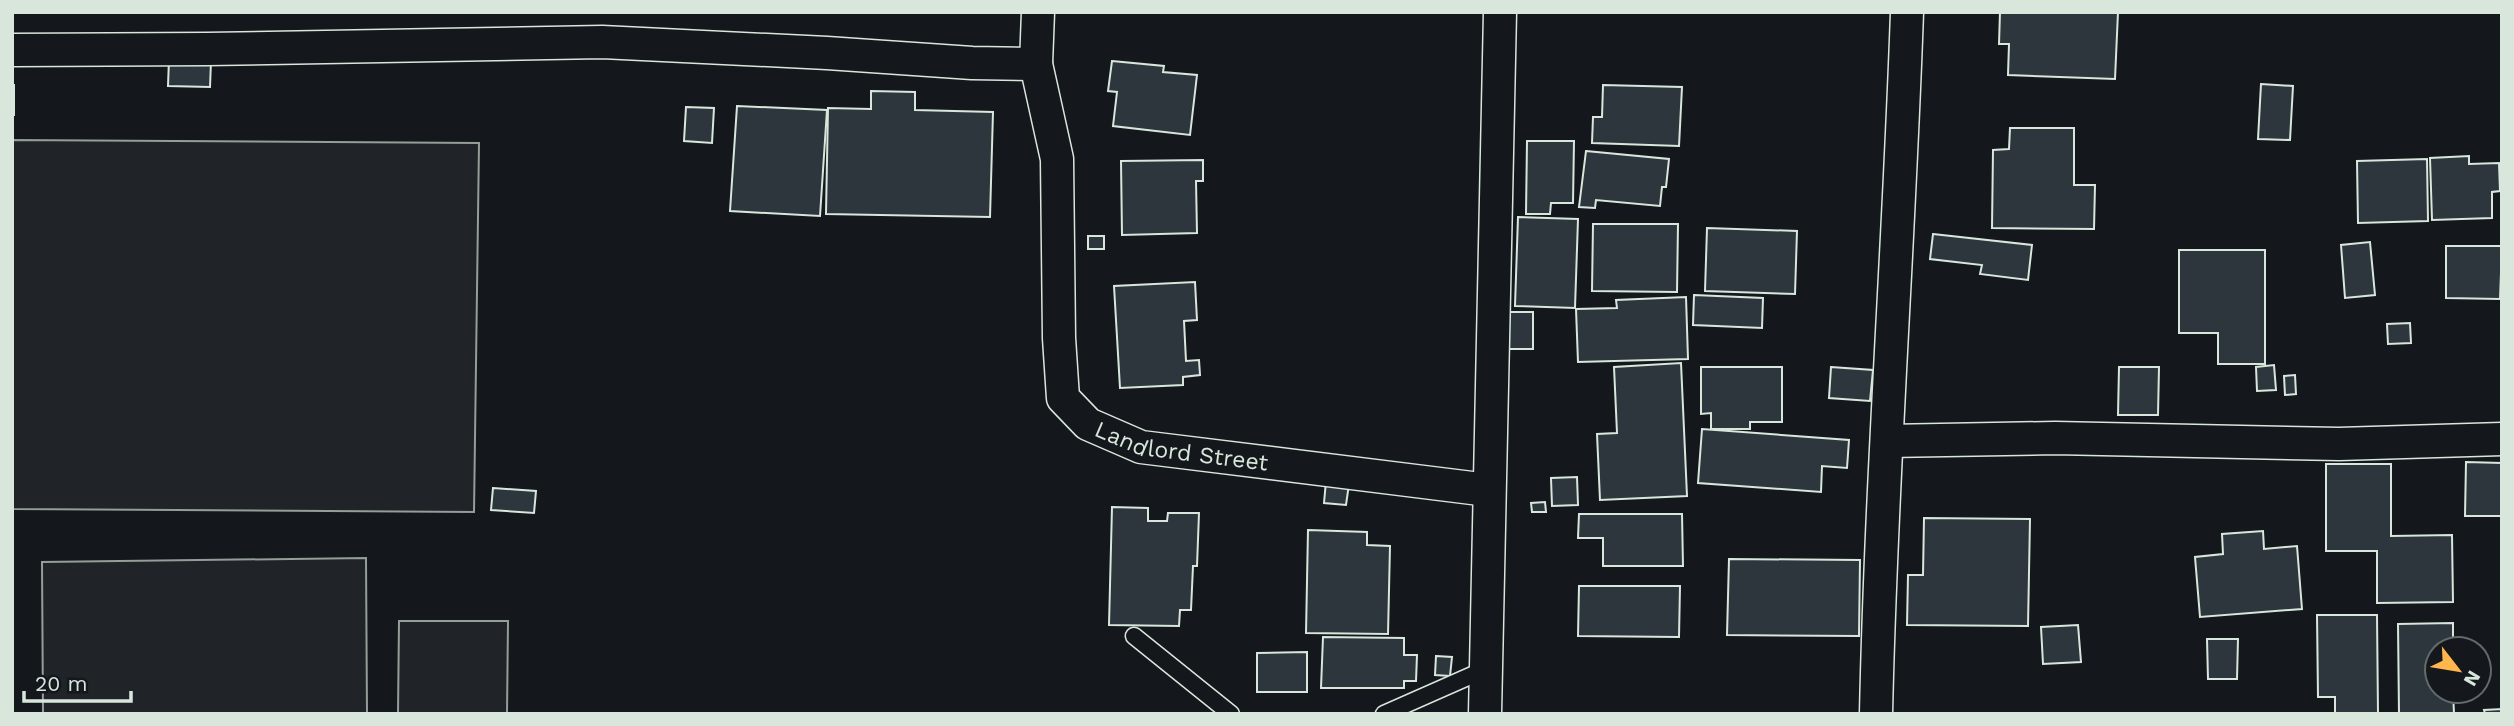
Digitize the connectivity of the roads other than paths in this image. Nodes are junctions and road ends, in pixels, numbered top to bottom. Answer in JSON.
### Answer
{"nodes":[{"id":1,"x":1038,"y":12,"type":"edge"},
{"id":2,"x":1500,"y":12,"type":"edge"},
{"id":3,"x":1908,"y":12,"type":"edge"},
{"id":4,"x":12,"y":50,"type":"edge"},
{"id":5,"x":1036,"y":64,"type":"junction"},
{"id":6,"x":2502,"y":439,"type":"edge"},
{"id":7,"x":1887,"y":441,"type":"junction"},
{"id":8,"x":1488,"y":490,"type":"junction"},
{"id":9,"x":1134,"y":636,"type":"dead end"},
{"id":10,"x":1486,"y":669,"type":"junction"},
{"id":11,"x":1231,"y":714,"type":"edge"},
{"id":12,"x":1384,"y":714,"type":"edge"},
{"id":13,"x":1485,"y":714,"type":"edge"},
{"id":14,"x":1876,"y":714,"type":"edge"}],
"edges":[{"from":1,"to":5,"type":"street","name":"Landlord Street"},
{"from":2,"to":8,"type":"street"},
{"from":3,"to":7,"type":"street"},
{"from":4,"to":5,"type":"street"},
{"from":5,"to":8,"type":"street","name":"Landlord Street"},
{"from":6,"to":7,"type":"street"},
{"from":7,"to":14,"type":"street"},
{"from":8,"to":10,"type":"street"},
{"from":9,"to":11,"type":"lane"},
{"from":10,"to":12,"type":"lane"},
{"from":10,"to":13,"type":"street"}]}
